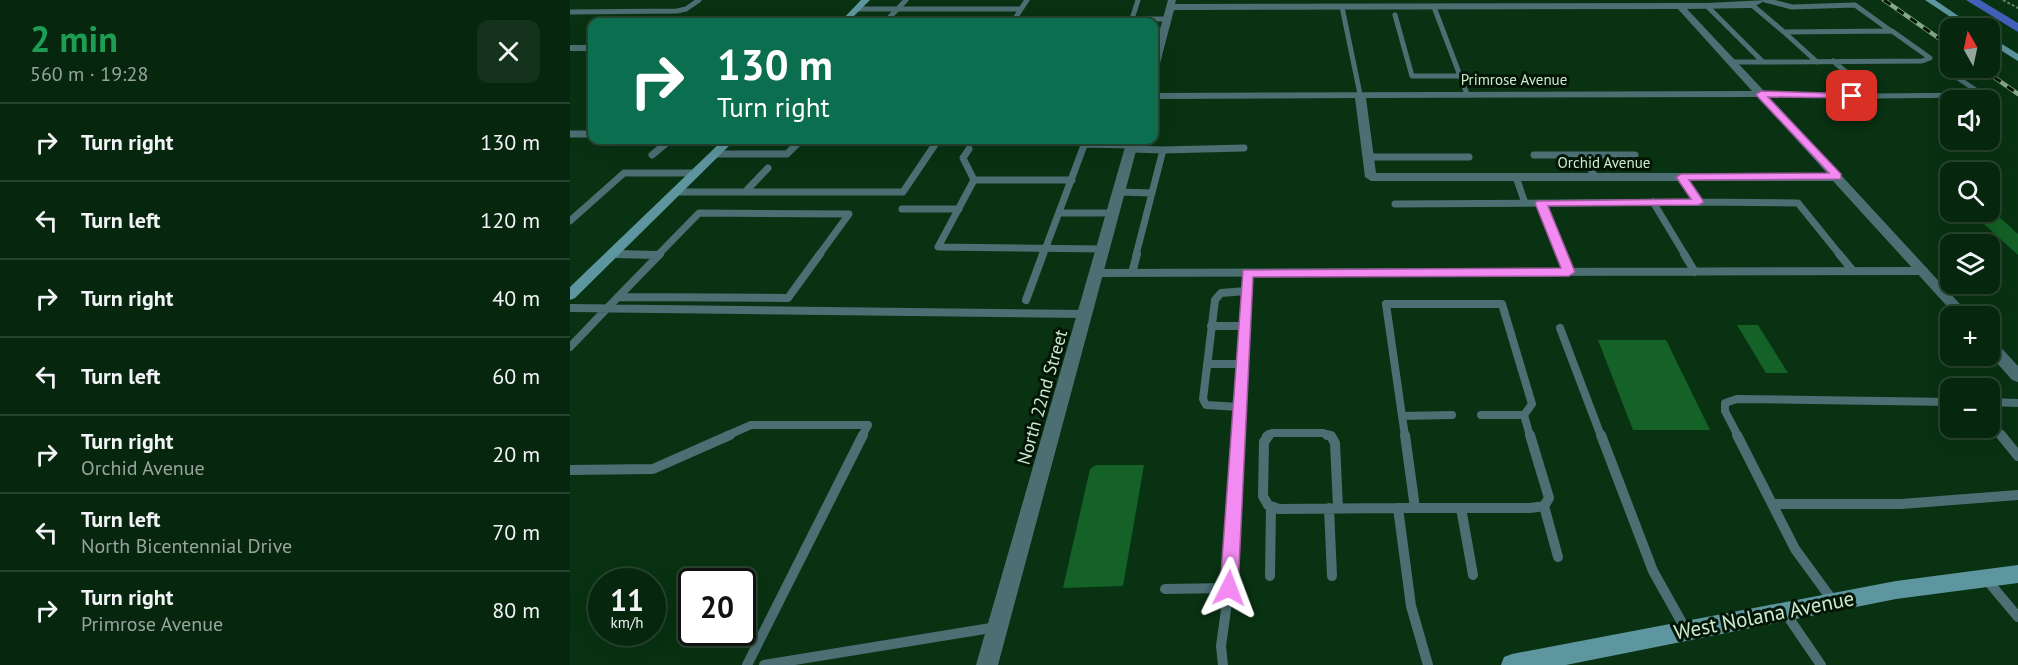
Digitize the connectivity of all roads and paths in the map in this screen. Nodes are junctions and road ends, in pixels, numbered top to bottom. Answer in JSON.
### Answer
{"nodes":[{"id":1,"x":699,"y":0,"type":"edge"},
{"id":2,"x":866,"y":0,"type":"edge"},
{"id":3,"x":906,"y":0,"type":"edge"},
{"id":4,"x":1027,"y":0,"type":"edge"},
{"id":5,"x":1138,"y":0,"type":"edge"},
{"id":6,"x":1764,"y":0,"type":"edge"},
{"id":7,"x":1929,"y":0,"type":"edge"},
{"id":8,"x":2003,"y":0,"type":"edge"},
{"id":9,"x":1171,"y":3,"type":"edge"},
{"id":10,"x":1752,"y":5,"type":"junction"},
{"id":11,"x":1434,"y":6,"type":"junction"},
{"id":12,"x":1680,"y":6,"type":"junction"},
{"id":13,"x":1707,"y":6,"type":"junction"},
{"id":14,"x":1342,"y":7,"type":"junction"},
{"id":15,"x":2018,"y":8,"type":"edge"},
{"id":16,"x":856,"y":9,"type":"junction"},
{"id":17,"x":897,"y":9,"type":"junction"},
{"id":18,"x":1022,"y":9,"type":"junction"},
{"id":19,"x":570,"y":12,"type":"edge"},
{"id":20,"x":1395,"y":15,"type":"dead end"},
{"id":21,"x":848,"y":18,"type":"edge"},
{"id":22,"x":889,"y":18,"type":"edge"},
{"id":23,"x":1016,"y":18,"type":"edge"},
{"id":24,"x":1132,"y":18,"type":"edge"},
{"id":25,"x":1957,"y":18,"type":"edge"},
{"id":26,"x":1167,"y":19,"type":"junction"},
{"id":27,"x":1158,"y":20,"type":"edge"},
{"id":28,"x":1892,"y":31,"type":"junction"},
{"id":29,"x":1784,"y":32,"type":"junction"},
{"id":30,"x":2000,"y":46,"type":"edge"},
{"id":31,"x":570,"y":48,"type":"edge"},
{"id":32,"x":588,"y":48,"type":"edge"},
{"id":33,"x":1158,"y":52,"type":"edge"},
{"id":34,"x":2018,"y":58,"type":"edge"},
{"id":35,"x":1732,"y":62,"type":"junction"},
{"id":36,"x":1764,"y":62,"type":"junction"},
{"id":37,"x":1817,"y":62,"type":"junction"},
{"id":38,"x":1833,"y":62,"type":"junction"},
{"id":39,"x":1461,"y":76,"type":"junction"},
{"id":40,"x":1958,"y":78,"type":"edge"},
{"id":41,"x":1360,"y":94,"type":"junction"},
{"id":42,"x":1467,"y":94,"type":"junction"},
{"id":43,"x":1761,"y":94,"type":"junction"},
{"id":44,"x":1158,"y":96,"type":"edge"},
{"id":45,"x":1874,"y":96,"type":"junction"},
{"id":46,"x":570,"y":134,"type":"edge"},
{"id":47,"x":588,"y":134,"type":"edge"},
{"id":48,"x":665,"y":144,"type":"edge"},
{"id":49,"x":725,"y":144,"type":"edge"},
{"id":50,"x":797,"y":144,"type":"edge"},
{"id":51,"x":935,"y":144,"type":"edge"},
{"id":52,"x":1084,"y":144,"type":"edge"},
{"id":53,"x":1116,"y":144,"type":"edge"},
{"id":54,"x":1132,"y":145,"type":"edge"},
{"id":55,"x":1244,"y":148,"type":"dead end"},
{"id":56,"x":969,"y":149,"type":"dead end"},
{"id":57,"x":1162,"y":150,"type":"junction"},
{"id":58,"x":714,"y":154,"type":"junction"},
{"id":59,"x":652,"y":155,"type":"dead end"},
{"id":60,"x":1534,"y":155,"type":"dead end"},
{"id":61,"x":1583,"y":155,"type":"junction"},
{"id":62,"x":1635,"y":155,"type":"dead end"},
{"id":63,"x":1368,"y":157,"type":"junction"},
{"id":64,"x":1469,"y":157,"type":"dead end"},
{"id":65,"x":768,"y":168,"type":"dead end"},
{"id":66,"x":695,"y":173,"type":"junction"},
{"id":67,"x":1516,"y":177,"type":"junction"},
{"id":68,"x":1595,"y":177,"type":"junction"},
{"id":69,"x":1681,"y":177,"type":"junction"},
{"id":70,"x":1838,"y":177,"type":"junction"},
{"id":71,"x":974,"y":180,"type":"junction"},
{"id":72,"x":1072,"y":180,"type":"junction"},
{"id":73,"x":676,"y":192,"type":"junction"},
{"id":74,"x":746,"y":192,"type":"junction"},
{"id":75,"x":1119,"y":192,"type":"junction"},
{"id":76,"x":1152,"y":193,"type":"junction"},
{"id":77,"x":1653,"y":202,"type":"junction"},
{"id":78,"x":1699,"y":202,"type":"junction"},
{"id":79,"x":1525,"y":203,"type":"junction"},
{"id":80,"x":1541,"y":203,"type":"junction"},
{"id":81,"x":1395,"y":204,"type":"dead end"},
{"id":82,"x":902,"y":209,"type":"dead end"},
{"id":83,"x":959,"y":209,"type":"junction"},
{"id":84,"x":570,"y":211,"type":"edge"},
{"id":85,"x":581,"y":211,"type":"junction"},
{"id":86,"x":1060,"y":213,"type":"junction"},
{"id":87,"x":1113,"y":213,"type":"junction"},
{"id":88,"x":570,"y":220,"type":"edge"},
{"id":89,"x":1046,"y":249,"type":"junction"},
{"id":90,"x":1103,"y":249,"type":"junction"},
{"id":91,"x":612,"y":255,"type":"junction"},
{"id":92,"x":659,"y":255,"type":"junction"},
{"id":93,"x":1853,"y":271,"type":"junction"},
{"id":94,"x":1924,"y":271,"type":"junction"},
{"id":95,"x":1569,"y":272,"type":"junction"},
{"id":96,"x":1695,"y":272,"type":"junction"},
{"id":97,"x":1096,"y":273,"type":"junction"},
{"id":98,"x":1132,"y":273,"type":"junction"},
{"id":99,"x":1247,"y":273,"type":"junction"},
{"id":100,"x":1246,"y":291,"type":"junction"},
{"id":101,"x":570,"y":296,"type":"edge"},
{"id":102,"x":618,"y":297,"type":"junction"},
{"id":103,"x":1026,"y":300,"type":"dead end"},
{"id":104,"x":1955,"y":306,"type":"edge"},
{"id":105,"x":570,"y":308,"type":"edge"},
{"id":106,"x":608,"y":308,"type":"junction"},
{"id":107,"x":1085,"y":314,"type":"junction"},
{"id":108,"x":1211,"y":326,"type":"junction"},
{"id":109,"x":1244,"y":326,"type":"junction"},
{"id":110,"x":1560,"y":328,"type":"dead end"},
{"id":111,"x":570,"y":347,"type":"edge"},
{"id":112,"x":2000,"y":356,"type":"edge"},
{"id":113,"x":1207,"y":364,"type":"junction"},
{"id":114,"x":1242,"y":364,"type":"junction"},
{"id":115,"x":2018,"y":376,"type":"edge"},
{"id":116,"x":1940,"y":402,"type":"edge"},
{"id":117,"x":2000,"y":402,"type":"edge"},
{"id":118,"x":2018,"y":403,"type":"edge"},
{"id":119,"x":1239,"y":407,"type":"junction"},
{"id":120,"x":1481,"y":415,"type":"dead end"},
{"id":121,"x":1402,"y":416,"type":"junction"},
{"id":122,"x":1452,"y":416,"type":"dead end"},
{"id":123,"x":1524,"y":416,"type":"junction"},
{"id":124,"x":2000,"y":434,"type":"edge"},
{"id":125,"x":2018,"y":456,"type":"edge"},
{"id":126,"x":570,"y":470,"type":"edge"},
{"id":127,"x":2018,"y":495,"type":"edge"},
{"id":128,"x":1773,"y":504,"type":"junction"},
{"id":129,"x":1271,"y":506,"type":"junction"},
{"id":130,"x":1544,"y":506,"type":"junction"},
{"id":131,"x":1333,"y":508,"type":"junction"},
{"id":132,"x":1398,"y":508,"type":"junction"},
{"id":133,"x":1415,"y":508,"type":"junction"},
{"id":134,"x":1461,"y":508,"type":"junction"},
{"id":135,"x":1558,"y":557,"type":"dead end"},
{"id":136,"x":2018,"y":574,"type":"edge"},
{"id":137,"x":1473,"y":575,"type":"dead end"},
{"id":138,"x":1270,"y":576,"type":"dead end"},
{"id":139,"x":1332,"y":576,"type":"dead end"},
{"id":140,"x":1986,"y":578,"type":"junction"},
{"id":141,"x":1229,"y":588,"type":"junction"},
{"id":142,"x":1165,"y":589,"type":"dead end"},
{"id":143,"x":1833,"y":602,"type":"junction"},
{"id":144,"x":1784,"y":611,"type":"junction"},
{"id":145,"x":2018,"y":617,"type":"edge"},
{"id":146,"x":998,"y":627,"type":"junction"},
{"id":147,"x":1687,"y":630,"type":"junction"},
{"id":148,"x":1573,"y":659,"type":"edge"},
{"id":149,"x":747,"y":665,"type":"edge"},
{"id":150,"x":764,"y":665,"type":"edge"},
{"id":151,"x":987,"y":665,"type":"edge"},
{"id":152,"x":1223,"y":665,"type":"edge"},
{"id":153,"x":1428,"y":665,"type":"edge"},
{"id":154,"x":1512,"y":665,"type":"edge"},
{"id":155,"x":1821,"y":665,"type":"edge"}],
"edges":[{"from":1,"to":19,"type":"lane"},
{"from":2,"to":16,"type":"main road"},
{"from":3,"to":17,"type":"lane"},
{"from":4,"to":18,"type":"lane"},
{"from":5,"to":24,"type":"lane"},
{"from":6,"to":10,"type":"street"},
{"from":6,"to":28,"type":"lane"},
{"from":7,"to":25,"type":"main road"},
{"from":8,"to":15,"type":"path"},
{"from":9,"to":14,"type":"street"},
{"from":9,"to":26,"type":"street"},
{"from":10,"to":13,"type":"street"},
{"from":10,"to":29,"type":"lane"},
{"from":11,"to":12,"type":"street"},
{"from":11,"to":14,"type":"street"},
{"from":11,"to":39,"type":"lane"},
{"from":12,"to":13,"type":"street"},
{"from":12,"to":35,"type":"street"},
{"from":13,"to":36,"type":"lane"},
{"from":14,"to":41,"type":"lane"},
{"from":16,"to":17,"type":"lane"},
{"from":16,"to":21,"type":"main road"},
{"from":17,"to":18,"type":"lane"},
{"from":17,"to":22,"type":"lane"},
{"from":18,"to":23,"type":"lane"},
{"from":20,"to":39,"type":"lane"},
{"from":26,"to":27,"type":"lane"},
{"from":26,"to":33,"type":"street"},
{"from":28,"to":29,"type":"lane"},
{"from":28,"to":38,"type":"lane"},
{"from":29,"to":37,"type":"lane"},
{"from":30,"to":34,"type":"main road"},
{"from":31,"to":32,"type":"street"},
{"from":35,"to":36,"type":"lane"},
{"from":35,"to":43,"type":"street"},
{"from":36,"to":37,"type":"lane"},
{"from":37,"to":38,"type":"lane"},
{"from":38,"to":45,"type":"lane"},
{"from":39,"to":42,"type":"lane"},
{"from":40,"to":45,"type":"lane"},
{"from":41,"to":42,"type":"street","name":"Primrose Avenue"},
{"from":41,"to":44,"type":"street","name":"Primrose Avenue"},
{"from":41,"to":63,"type":"street"},
{"from":42,"to":43,"type":"street","name":"Primrose Avenue"},
{"from":43,"to":45,"type":"street","name":"Primrose Avenue"},
{"from":43,"to":70,"type":"street"},
{"from":46,"to":47,"type":"lane"},
{"from":48,"to":59,"type":"lane"},
{"from":49,"to":58,"type":"main road"},
{"from":50,"to":58,"type":"lane"},
{"from":51,"to":74,"type":"lane"},
{"from":52,"to":72,"type":"lane"},
{"from":53,"to":54,"type":"lane"},
{"from":54,"to":57,"type":"lane"},
{"from":54,"to":75,"type":"street","name":"North 22nd Street"},
{"from":55,"to":57,"type":"lane"},
{"from":56,"to":71,"type":"lane"},
{"from":57,"to":76,"type":"lane"},
{"from":58,"to":66,"type":"main road"},
{"from":60,"to":61,"type":"lane"},
{"from":61,"to":62,"type":"lane"},
{"from":61,"to":68,"type":"lane"},
{"from":63,"to":64,"type":"lane"},
{"from":63,"to":67,"type":"street","name":"Orchid Avenue"},
{"from":65,"to":74,"type":"lane"},
{"from":66,"to":73,"type":"main road"},
{"from":66,"to":85,"type":"lane"},
{"from":67,"to":68,"type":"street","name":"Orchid Avenue"},
{"from":67,"to":79,"type":"lane"},
{"from":68,"to":69,"type":"street","name":"Orchid Avenue"},
{"from":69,"to":70,"type":"street","name":"Orchid Avenue"},
{"from":69,"to":78,"type":"lane"},
{"from":70,"to":94,"type":"street"},
{"from":71,"to":72,"type":"lane"},
{"from":71,"to":83,"type":"lane"},
{"from":72,"to":86,"type":"lane"},
{"from":73,"to":74,"type":"lane"},
{"from":73,"to":91,"type":"main road"},
{"from":75,"to":76,"type":"lane"},
{"from":75,"to":87,"type":"street","name":"North 22nd Street"},
{"from":76,"to":98,"type":"lane"},
{"from":77,"to":78,"type":"lane"},
{"from":77,"to":80,"type":"lane"},
{"from":77,"to":96,"type":"lane"},
{"from":78,"to":93,"type":"lane"},
{"from":79,"to":80,"type":"lane"},
{"from":79,"to":81,"type":"lane"},
{"from":80,"to":95,"type":"lane"},
{"from":82,"to":83,"type":"lane"},
{"from":83,"to":89,"type":"lane"},
{"from":84,"to":85,"type":"lane"},
{"from":85,"to":88,"type":"lane"},
{"from":86,"to":87,"type":"lane"},
{"from":86,"to":89,"type":"lane"},
{"from":87,"to":90,"type":"street","name":"North 22nd Street"},
{"from":89,"to":90,"type":"lane"},
{"from":89,"to":103,"type":"lane"},
{"from":90,"to":97,"type":"street","name":"North 22nd Street"},
{"from":91,"to":92,"type":"lane"},
{"from":91,"to":101,"type":"main road"},
{"from":92,"to":102,"type":"lane"},
{"from":92,"to":102,"type":"lane"},
{"from":93,"to":94,"type":"lane"},
{"from":93,"to":96,"type":"lane"},
{"from":94,"to":104,"type":"street"},
{"from":95,"to":96,"type":"lane"},
{"from":95,"to":99,"type":"lane"},
{"from":97,"to":98,"type":"lane"},
{"from":97,"to":107,"type":"street","name":"North 22nd Street"},
{"from":98,"to":99,"type":"lane"},
{"from":99,"to":100,"type":"lane"},
{"from":100,"to":108,"type":"lane"},
{"from":100,"to":109,"type":"lane"},
{"from":102,"to":106,"type":"lane"},
{"from":105,"to":106,"type":"lane"},
{"from":106,"to":107,"type":"lane"},
{"from":106,"to":111,"type":"lane"},
{"from":107,"to":146,"type":"street","name":"North 22nd Street"},
{"from":108,"to":109,"type":"lane"},
{"from":108,"to":113,"type":"lane"},
{"from":109,"to":114,"type":"lane"},
{"from":110,"to":147,"type":"lane"},
{"from":112,"to":115,"type":"street"},
{"from":113,"to":114,"type":"lane"},
{"from":113,"to":119,"type":"lane"},
{"from":114,"to":119,"type":"lane"},
{"from":116,"to":128,"type":"lane"},
{"from":117,"to":118,"type":"lane"},
{"from":119,"to":141,"type":"lane"},
{"from":120,"to":123,"type":"lane"},
{"from":121,"to":122,"type":"lane"},
{"from":121,"to":123,"type":"lane"},
{"from":121,"to":133,"type":"lane"},
{"from":123,"to":130,"type":"lane"},
{"from":124,"to":125,"type":"lane"},
{"from":126,"to":149,"type":"lane"},
{"from":127,"to":128,"type":"lane"},
{"from":128,"to":143,"type":"lane"},
{"from":129,"to":131,"type":"lane"},
{"from":129,"to":131,"type":"lane"},
{"from":129,"to":138,"type":"lane"},
{"from":130,"to":134,"type":"lane"},
{"from":130,"to":135,"type":"lane"},
{"from":131,"to":132,"type":"lane"},
{"from":131,"to":139,"type":"lane"},
{"from":132,"to":133,"type":"lane"},
{"from":132,"to":153,"type":"lane"},
{"from":133,"to":134,"type":"lane"},
{"from":134,"to":137,"type":"lane"},
{"from":136,"to":140,"type":"main road","name":"West Nolana Avenue"},
{"from":140,"to":143,"type":"main road","name":"West Nolana Avenue"},
{"from":140,"to":145,"type":"lane"},
{"from":141,"to":142,"type":"lane"},
{"from":141,"to":152,"type":"lane"},
{"from":143,"to":144,"type":"main road","name":"West Nolana Avenue"},
{"from":144,"to":147,"type":"main road","name":"West Nolana Avenue"},
{"from":144,"to":155,"type":"lane"},
{"from":146,"to":150,"type":"lane"},
{"from":146,"to":151,"type":"street","name":"North 22nd Street"},
{"from":147,"to":148,"type":"main road","name":"West Nolana Avenue"},
{"from":148,"to":154,"type":"main road","name":"West Nolana Avenue"}]}
